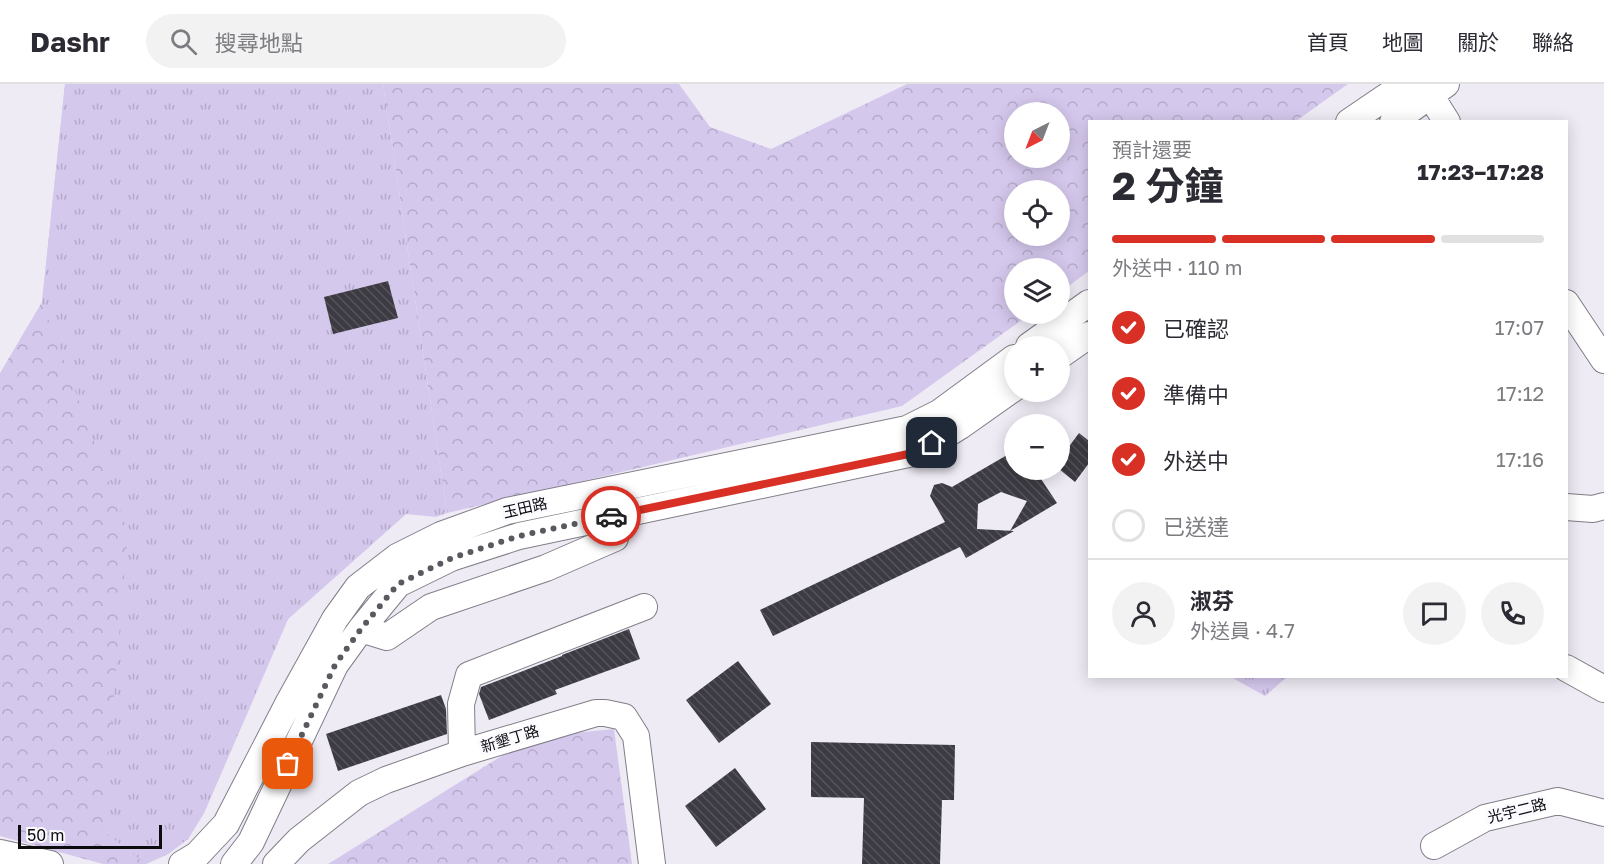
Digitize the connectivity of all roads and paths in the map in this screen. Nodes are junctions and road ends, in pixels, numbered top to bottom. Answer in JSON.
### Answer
{"nodes":[{"id":1,"x":1405,"y":84,"type":"edge"},
{"id":2,"x":1431,"y":88,"type":"edge"},
{"id":3,"x":1352,"y":120,"type":"edge"},
{"id":4,"x":1395,"y":120,"type":"edge"},
{"id":5,"x":1446,"y":120,"type":"edge"},
{"id":6,"x":1088,"y":304,"type":"edge"},
{"id":7,"x":1568,"y":306,"type":"edge"},
{"id":8,"x":1043,"y":336,"type":"edge"},
{"id":9,"x":1088,"y":336,"type":"edge"},
{"id":10,"x":1070,"y":348,"type":"edge"},
{"id":11,"x":1604,"y":360,"type":"edge"},
{"id":12,"x":1004,"y":365,"type":"edge"},
{"id":13,"x":1004,"y":395,"type":"edge"},
{"id":14,"x":1604,"y":506,"type":"edge"},
{"id":15,"x":1568,"y":507,"type":"edge"},
{"id":16,"x":615,"y":538,"type":"dead end"},
{"id":17,"x":644,"y":606,"type":"dead end"},
{"id":18,"x":361,"y":629,"type":"junction"},
{"id":19,"x":1568,"y":669,"type":"edge"},
{"id":20,"x":1604,"y":690,"type":"edge"},
{"id":21,"x":462,"y":753,"type":"junction"},
{"id":22,"x":1604,"y":813,"type":"edge"},
{"id":23,"x":1434,"y":846,"type":"dead end"},
{"id":24,"x":0,"y":853,"type":"edge"},
{"id":25,"x":50,"y":864,"type":"edge"},
{"id":26,"x":182,"y":864,"type":"edge"},
{"id":27,"x":234,"y":864,"type":"edge"},
{"id":28,"x":276,"y":864,"type":"edge"},
{"id":29,"x":652,"y":864,"type":"edge"}],
"edges":[{"from":1,"to":3,"type":"street"},
{"from":2,"to":4,"type":"street"},
{"from":2,"to":5,"type":"street"},
{"from":6,"to":8,"type":"street"},
{"from":7,"to":11,"type":"street"},
{"from":9,"to":10,"type":"street"},
{"from":12,"to":26,"type":"street","name":"玉田路"},
{"from":13,"to":18,"type":"street","name":"玉田路"},
{"from":14,"to":15,"type":"street"},
{"from":16,"to":18,"type":"street"},
{"from":17,"to":21,"type":"street"},
{"from":18,"to":27,"type":"street","name":"玉田路"},
{"from":19,"to":20,"type":"street"},
{"from":21,"to":28,"type":"street","name":"新墾丁路"},
{"from":21,"to":29,"type":"street","name":"新墾丁路"},
{"from":22,"to":23,"type":"street","name":"光宇二路"},
{"from":24,"to":25,"type":"street"}]}
